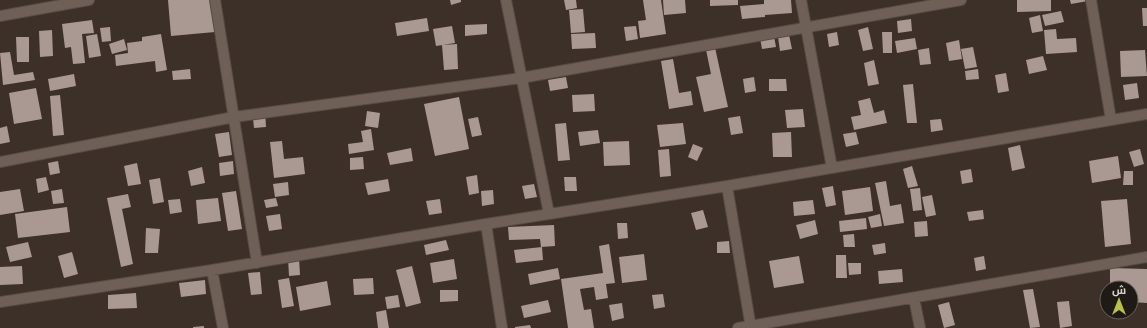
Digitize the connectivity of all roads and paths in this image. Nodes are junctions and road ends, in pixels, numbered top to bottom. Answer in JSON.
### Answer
{"nodes":[{"id":1,"x":89,"y":0,"type":"edge"},
{"id":2,"x":215,"y":0,"type":"edge"},
{"id":3,"x":506,"y":0,"type":"edge"},
{"id":4,"x":802,"y":0,"type":"edge"},
{"id":5,"x":961,"y":0,"type":"edge"},
{"id":6,"x":1091,"y":0,"type":"edge"},
{"id":7,"x":0,"y":16,"type":"edge"},
{"id":8,"x":806,"y":26,"type":"junction"},
{"id":9,"x":521,"y":78,"type":"junction"},
{"id":10,"x":1147,"y":114,"type":"edge"},
{"id":11,"x":234,"y":117,"type":"junction"},
{"id":12,"x":1111,"y":120,"type":"junction"},
{"id":13,"x":0,"y":162,"type":"edge"},
{"id":14,"x":832,"y":168,"type":"junction"},
{"id":15,"x":727,"y":186,"type":"junction"},
{"id":16,"x":548,"y":214,"type":"junction"},
{"id":17,"x":486,"y":224,"type":"junction"},
{"id":18,"x":1147,"y":257,"type":"edge"},
{"id":19,"x":257,"y":263,"type":"junction"},
{"id":20,"x":212,"y":270,"type":"junction"},
{"id":21,"x":914,"y":298,"type":"junction"},
{"id":22,"x":0,"y":302,"type":"edge"},
{"id":23,"x":751,"y":327,"type":"edge"},
{"id":24,"x":223,"y":328,"type":"edge"},
{"id":25,"x":502,"y":328,"type":"edge"},
{"id":26,"x":738,"y":328,"type":"edge"},
{"id":27,"x":920,"y":328,"type":"edge"}],
"edges":[{"from":1,"to":7,"type":"street"},
{"from":2,"to":11,"type":"street"},
{"from":3,"to":9,"type":"street"},
{"from":4,"to":8,"type":"street"},
{"from":5,"to":8,"type":"street"},
{"from":6,"to":12,"type":"street"},
{"from":8,"to":9,"type":"street"},
{"from":8,"to":14,"type":"street"},
{"from":9,"to":11,"type":"street"},
{"from":9,"to":16,"type":"street"},
{"from":10,"to":12,"type":"street"},
{"from":11,"to":13,"type":"street"},
{"from":11,"to":19,"type":"street"},
{"from":12,"to":14,"type":"street"},
{"from":14,"to":15,"type":"street"},
{"from":15,"to":16,"type":"street"},
{"from":15,"to":23,"type":"street"},
{"from":16,"to":17,"type":"street"},
{"from":17,"to":19,"type":"street"},
{"from":17,"to":25,"type":"street"},
{"from":18,"to":21,"type":"street"},
{"from":19,"to":20,"type":"street"},
{"from":20,"to":22,"type":"street"},
{"from":20,"to":24,"type":"street"},
{"from":21,"to":23,"type":"street"},
{"from":21,"to":27,"type":"street"},
{"from":23,"to":26,"type":"street"}]}
